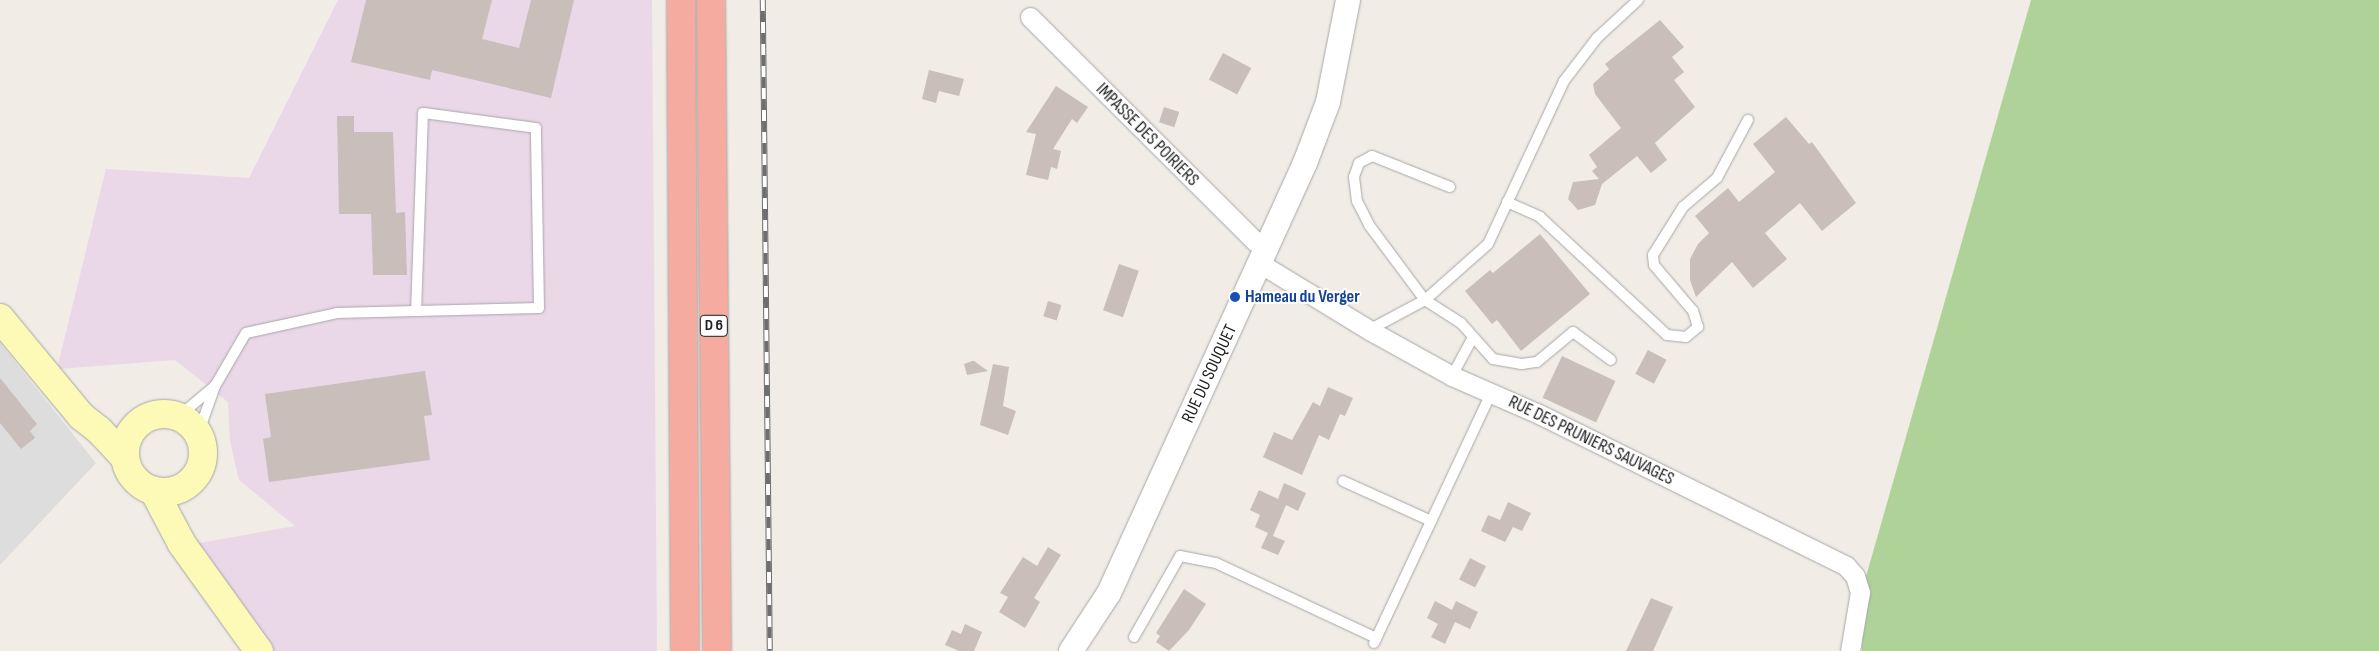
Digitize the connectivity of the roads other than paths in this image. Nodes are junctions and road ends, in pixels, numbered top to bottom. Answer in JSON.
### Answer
{"nodes":[{"id":1,"x":681,"y":0,"type":"edge"},
{"id":2,"x":711,"y":0,"type":"edge"},
{"id":3,"x":1348,"y":0,"type":"edge"},
{"id":4,"x":1638,"y":0,"type":"edge"},
{"id":5,"x":1030,"y":17,"type":"dead end"},
{"id":6,"x":1748,"y":120,"type":"dead end"},
{"id":7,"x":1450,"y":187,"type":"dead end"},
{"id":8,"x":1507,"y":202,"type":"junction"},
{"id":9,"x":1264,"y":256,"type":"junction"},
{"id":10,"x":1425,"y":300,"type":"junction"},
{"id":11,"x":416,"y":311,"type":"junction"},
{"id":12,"x":0,"y":318,"type":"edge"},
{"id":13,"x":1369,"y":330,"type":"junction"},
{"id":14,"x":1473,"y":337,"type":"junction"},
{"id":15,"x":1610,"y":360,"type":"dead end"},
{"id":16,"x":1452,"y":376,"type":"junction"},
{"id":17,"x":215,"y":386,"type":"junction"},
{"id":18,"x":1491,"y":393,"type":"junction"},
{"id":19,"x":179,"y":416,"type":"junction"},
{"id":20,"x":99,"y":430,"type":"junction"},
{"id":21,"x":131,"y":432,"type":"junction"},
{"id":22,"x":198,"y":434,"type":"junction"},
{"id":23,"x":125,"y":458,"type":"junction"},
{"id":24,"x":1343,"y":481,"type":"dead end"},
{"id":25,"x":165,"y":491,"type":"junction"},
{"id":26,"x":1431,"y":521,"type":"junction"},
{"id":27,"x":1134,"y":637,"type":"dead end"},
{"id":28,"x":259,"y":651,"type":"edge"},
{"id":29,"x":685,"y":651,"type":"edge"},
{"id":30,"x":718,"y":651,"type":"edge"},
{"id":31,"x":1071,"y":651,"type":"edge"},
{"id":32,"x":1850,"y":651,"type":"edge"}],
"edges":[{"from":1,"to":29,"type":"highway","number":"D 6"},
{"from":2,"to":30,"type":"highway","number":"D 6"},
{"from":3,"to":9,"type":"street","name":"RUE DU SOUQUET"},
{"from":4,"to":8,"type":"lane"},
{"from":5,"to":9,"type":"street","name":"IMPASSE DES POIRIERS"},
{"from":6,"to":8,"type":"lane"},
{"from":7,"to":10,"type":"lane"},
{"from":8,"to":10,"type":"lane"},
{"from":9,"to":13,"type":"street","name":"RUE DES PRUNIERS SAUVAGES"},
{"from":9,"to":31,"type":"street","name":"RUE DU SOUQUET"},
{"from":10,"to":13,"type":"lane"},
{"from":10,"to":14,"type":"lane"},
{"from":11,"to":11,"type":"lane"},
{"from":11,"to":17,"type":"lane"},
{"from":12,"to":20,"type":"main road"},
{"from":13,"to":16,"type":"street","name":"RUE DES PRUNIERS SAUVAGES"},
{"from":14,"to":15,"type":"lane"},
{"from":14,"to":16,"type":"lane"},
{"from":16,"to":18,"type":"street","name":"RUE DES PRUNIERS SAUVAGES"},
{"from":17,"to":19,"type":"lane"},
{"from":17,"to":22,"type":"lane"},
{"from":18,"to":26,"type":"lane"},
{"from":18,"to":32,"type":"street","name":"RUE DES PRUNIERS SAUVAGES"},
{"from":19,"to":21,"type":"main road"},
{"from":19,"to":22,"type":"main road"},
{"from":20,"to":21,"type":"main road"},
{"from":20,"to":23,"type":"main road"},
{"from":21,"to":23,"type":"main road"},
{"from":22,"to":25,"type":"main road"},
{"from":23,"to":25,"type":"main road"},
{"from":24,"to":26,"type":"lane"},
{"from":25,"to":28,"type":"main road"},
{"from":26,"to":27,"type":"lane"}]}
